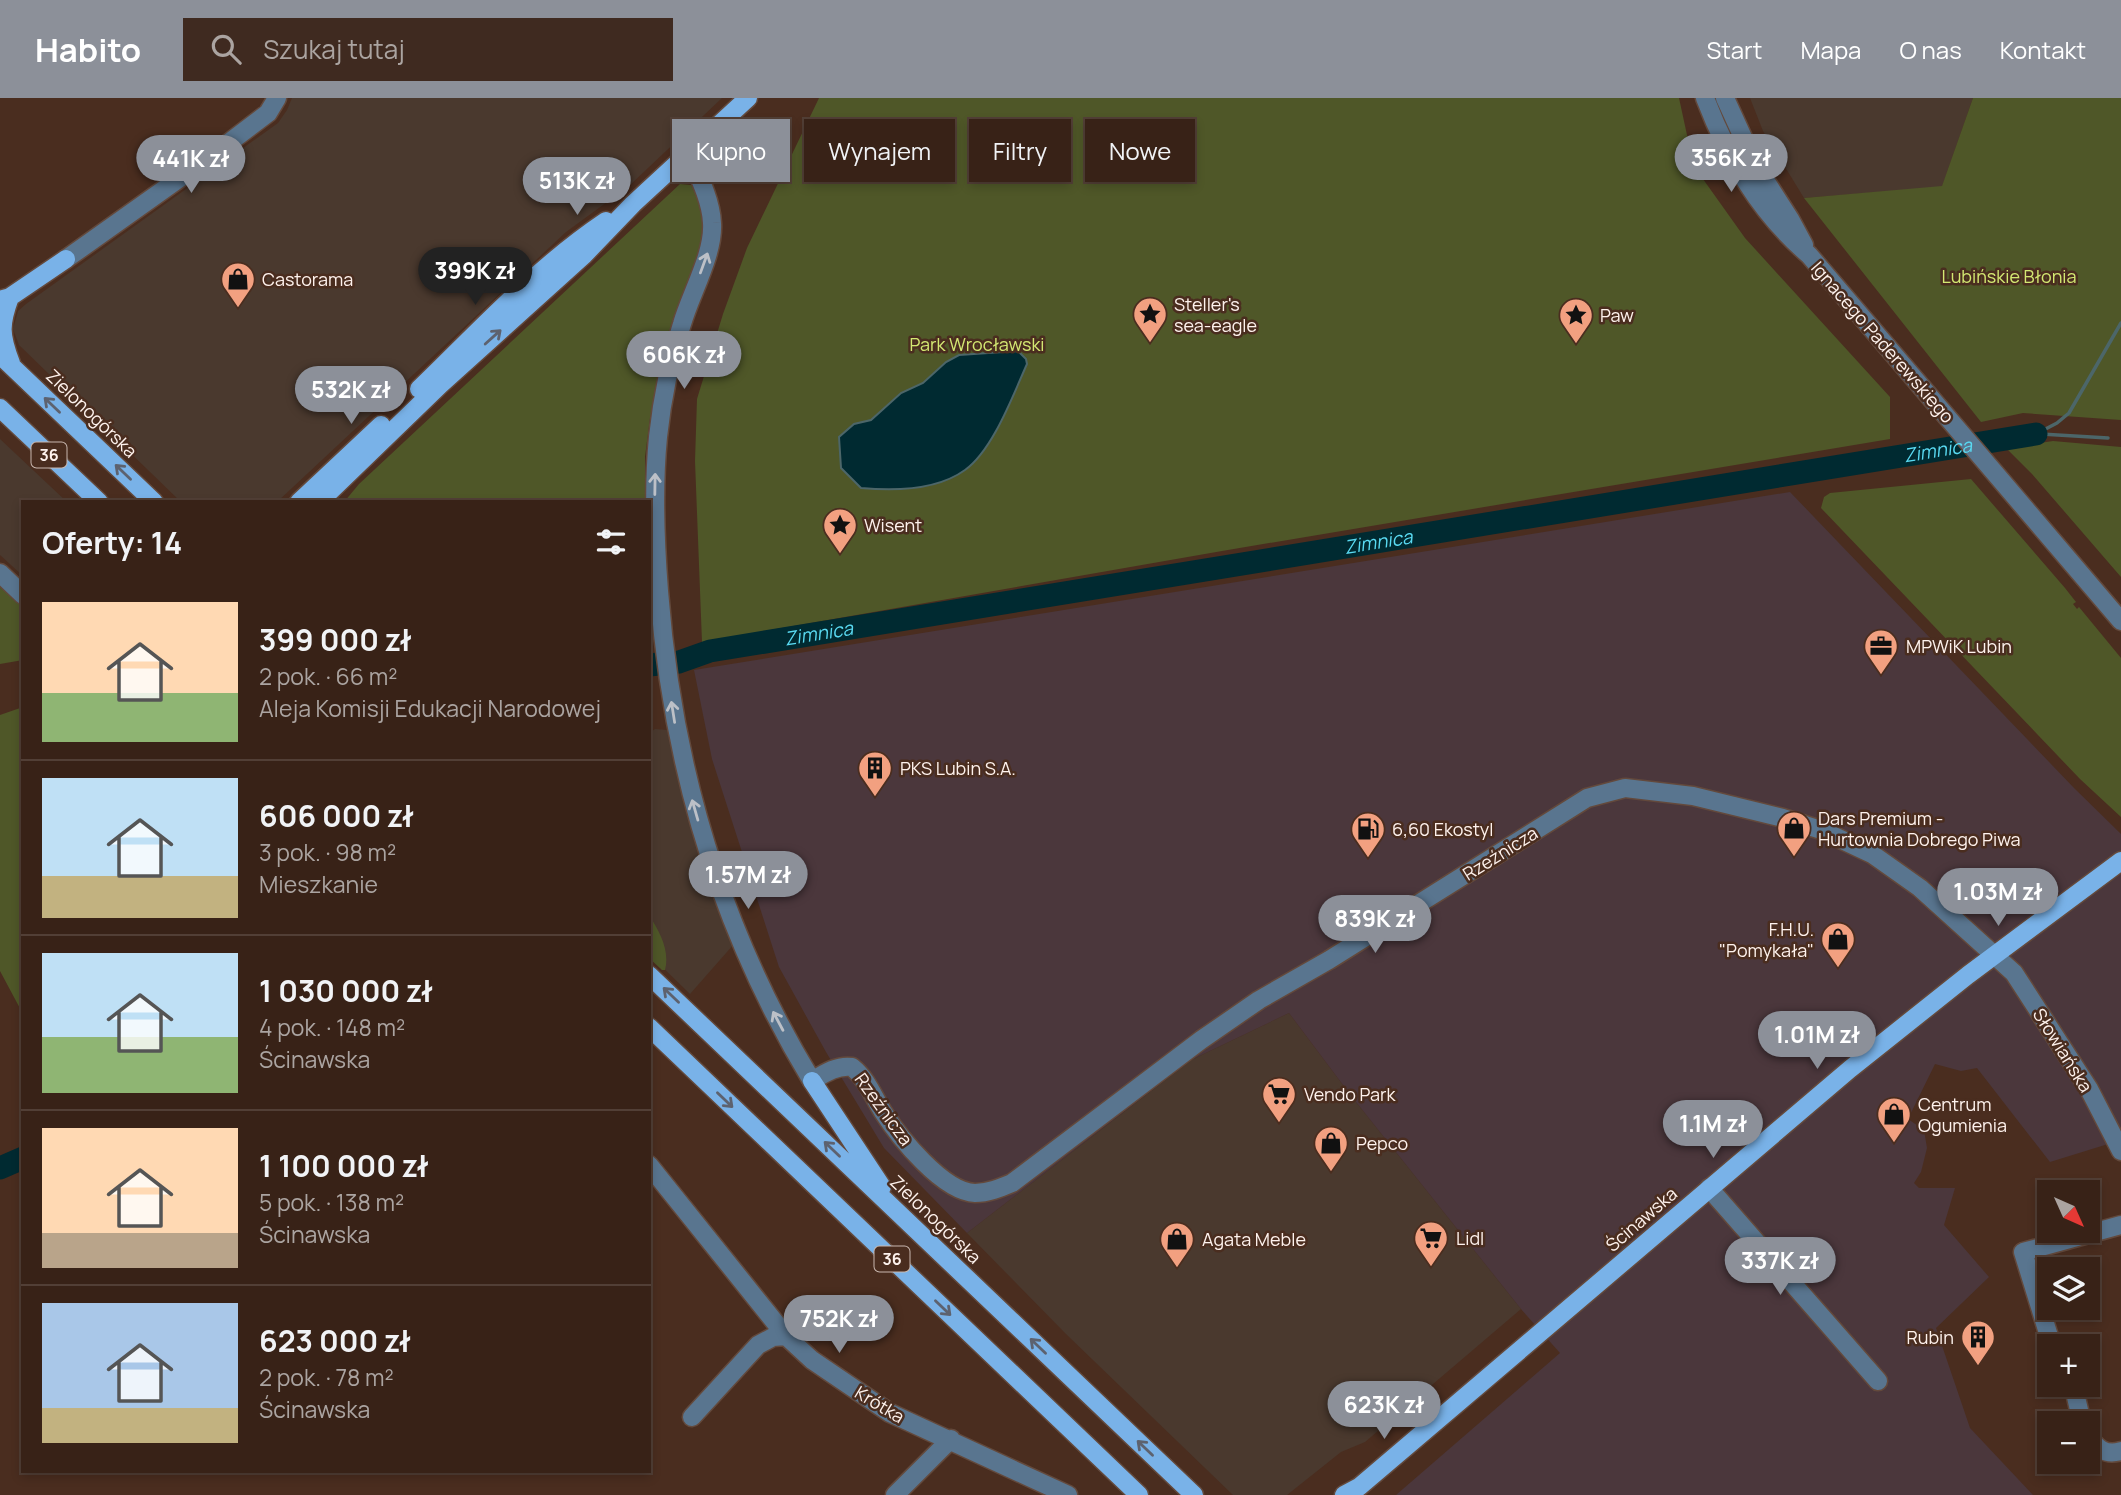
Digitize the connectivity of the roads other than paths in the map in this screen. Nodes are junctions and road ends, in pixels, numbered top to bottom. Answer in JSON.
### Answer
{"nodes":[{"id":1,"x":277,"y":98,"type":"edge"},
{"id":2,"x":748,"y":98,"type":"edge"},
{"id":3,"x":1705,"y":98,"type":"edge"},
{"id":4,"x":1725,"y":98,"type":"edge"},
{"id":5,"x":725,"y":119,"type":"edge"},
{"id":6,"x":672,"y":168,"type":"edge"},
{"id":7,"x":699,"y":182,"type":"edge"},
{"id":8,"x":632,"y":204,"type":"junction"},
{"id":9,"x":1809,"y":255,"type":"junction"},
{"id":10,"x":66,"y":259,"type":"joint"},
{"id":11,"x":5,"y":298,"type":"edge"},
{"id":12,"x":6,"y":361,"type":"edge"},
{"id":13,"x":0,"y":408,"type":"edge"},
{"id":14,"x":97,"y":500,"type":"edge"},
{"id":15,"x":152,"y":500,"type":"edge"},
{"id":16,"x":301,"y":500,"type":"edge"},
{"id":17,"x":321,"y":500,"type":"edge"},
{"id":18,"x":0,"y":573,"type":"edge"},
{"id":19,"x":21,"y":593,"type":"edge"},
{"id":20,"x":2121,"y":621,"type":"edge"},
{"id":21,"x":2121,"y":861,"type":"edge"},
{"id":22,"x":1994,"y":956,"type":"junction"},
{"id":23,"x":651,"y":977,"type":"edge"},
{"id":24,"x":654,"y":1036,"type":"edge"},
{"id":25,"x":811,"y":1081,"type":"junction"},
{"id":26,"x":2121,"y":1151,"type":"edge"},
{"id":27,"x":651,"y":1167,"type":"edge"},
{"id":28,"x":1709,"y":1188,"type":"junction"},
{"id":29,"x":899,"y":1213,"type":"junction"},
{"id":30,"x":2121,"y":1225,"type":"edge"},
{"id":31,"x":2048,"y":1334,"type":"edge"},
{"id":32,"x":786,"y":1336,"type":"junction"},
{"id":33,"x":1878,"y":1381,"type":"dead end"},
{"id":34,"x":692,"y":1417,"type":"dead end"},
{"id":35,"x":951,"y":1439,"type":"junction"},
{"id":36,"x":2100,"y":1449,"type":"edge"},
{"id":37,"x":2121,"y":1451,"type":"edge"},
{"id":38,"x":1353,"y":1492,"type":"edge"},
{"id":39,"x":895,"y":1495,"type":"edge"},
{"id":40,"x":1068,"y":1495,"type":"edge"},
{"id":41,"x":1139,"y":1495,"type":"edge"},
{"id":42,"x":1194,"y":1495,"type":"edge"}],
"edges":[{"from":1,"to":10,"type":"street"},
{"from":2,"to":5,"type":"main road"},
{"from":3,"to":9,"type":"street","name":"Ignacego Paderewskiego"},
{"from":4,"to":9,"type":"street","name":"Ignacego Paderewskiego"},
{"from":6,"to":8,"type":"main road"},
{"from":25,"to":7,"type":"street","one_way":true},
{"from":8,"to":16,"type":"main road"},
{"from":17,"to":8,"type":"main road","one_way":true},
{"from":9,"to":20,"type":"street","name":"Ignacego Paderewskiego"},
{"from":10,"to":11,"type":"main road"},
{"from":11,"to":12,"type":"main road"},
{"from":15,"to":12,"type":"main road","name":"Zielonogórska","number":"36","one_way":true},
{"from":13,"to":14,"type":"main road","number":"36"},
{"from":18,"to":19,"type":"street"},
{"from":21,"to":22,"type":"main road","name":"Ścinawska"},
{"from":22,"to":25,"type":"street","name":"Rzeźnicza"},
{"from":22,"to":26,"type":"street","name":"Słowiańska"},
{"from":22,"to":28,"type":"main road","name":"Ścinawska"},
{"from":29,"to":23,"type":"main road","name":"Zielonogórska","number":"36","one_way":true},
{"from":24,"to":41,"type":"main road","number":"36","one_way":true},
{"from":25,"to":29,"type":"main road"},
{"from":27,"to":32,"type":"street","name":"Krótka"},
{"from":28,"to":33,"type":"street"},
{"from":28,"to":38,"type":"main road","name":"Ścinawska"},
{"from":42,"to":29,"type":"main road","name":"Zielonogórska","number":"36","one_way":true},
{"from":30,"to":31,"type":"street"},
{"from":32,"to":34,"type":"street"},
{"from":32,"to":35,"type":"street","name":"Krótka"},
{"from":35,"to":39,"type":"street"},
{"from":35,"to":40,"type":"street","name":"Krótka"},
{"from":36,"to":37,"type":"street"}]}
